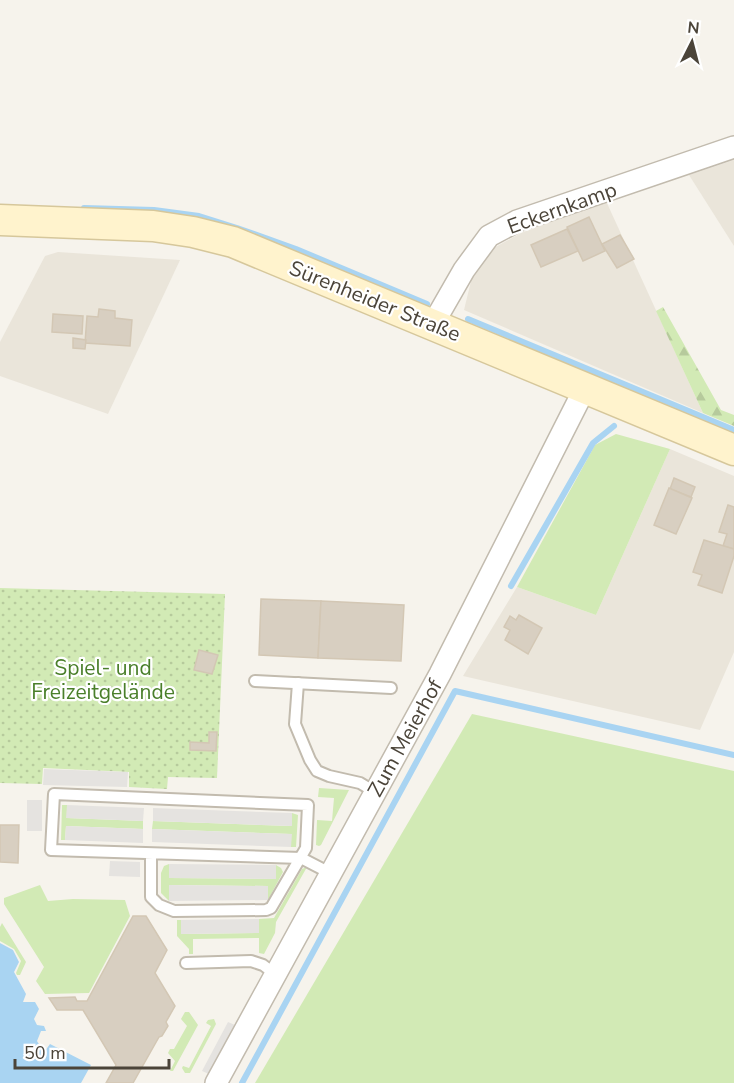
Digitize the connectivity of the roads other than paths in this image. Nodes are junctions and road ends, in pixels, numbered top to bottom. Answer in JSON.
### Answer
{"nodes":[{"id":1,"x":734,"y":147,"type":"edge"},
{"id":2,"x":0,"y":220,"type":"edge"},
{"id":3,"x":433,"y":324,"type":"junction"},
{"id":4,"x":585,"y":388,"type":"junction"},
{"id":5,"x":734,"y":450,"type":"edge"},
{"id":6,"x":255,"y":681,"type":"dead end"},
{"id":7,"x":298,"y":683,"type":"junction"},
{"id":8,"x":391,"y":688,"type":"dead end"},
{"id":9,"x":375,"y":792,"type":"junction"},
{"id":10,"x":151,"y":854,"type":"junction"},
{"id":11,"x":301,"y":858,"type":"junction"},
{"id":12,"x":330,"y":873,"type":"junction"},
{"id":13,"x":186,"y":963,"type":"dead end"},
{"id":14,"x":275,"y":974,"type":"junction"},
{"id":15,"x":216,"y":1083,"type":"edge"}],
"edges":[{"from":1,"to":3,"type":"street","name":"Eckernkamp"},
{"from":2,"to":3,"type":"main road","name":"Sürenheider Straße"},
{"from":3,"to":4,"type":"main road","name":"Sürenheider Straße"},
{"from":4,"to":5,"type":"main road","name":"Sürenheider Straße"},
{"from":4,"to":9,"type":"street","name":"Zum Meierhof"},
{"from":6,"to":7,"type":"lane"},
{"from":7,"to":8,"type":"lane"},
{"from":7,"to":9,"type":"lane"},
{"from":9,"to":12,"type":"street","name":"Zum Meierhof"},
{"from":10,"to":11,"type":"lane"},
{"from":10,"to":11,"type":"lane"},
{"from":10,"to":11,"type":"lane"},
{"from":11,"to":12,"type":"lane"},
{"from":12,"to":14,"type":"street","name":"Zum Meierhof"},
{"from":13,"to":14,"type":"lane"},
{"from":14,"to":15,"type":"street","name":"Zum Meierhof"}]}
